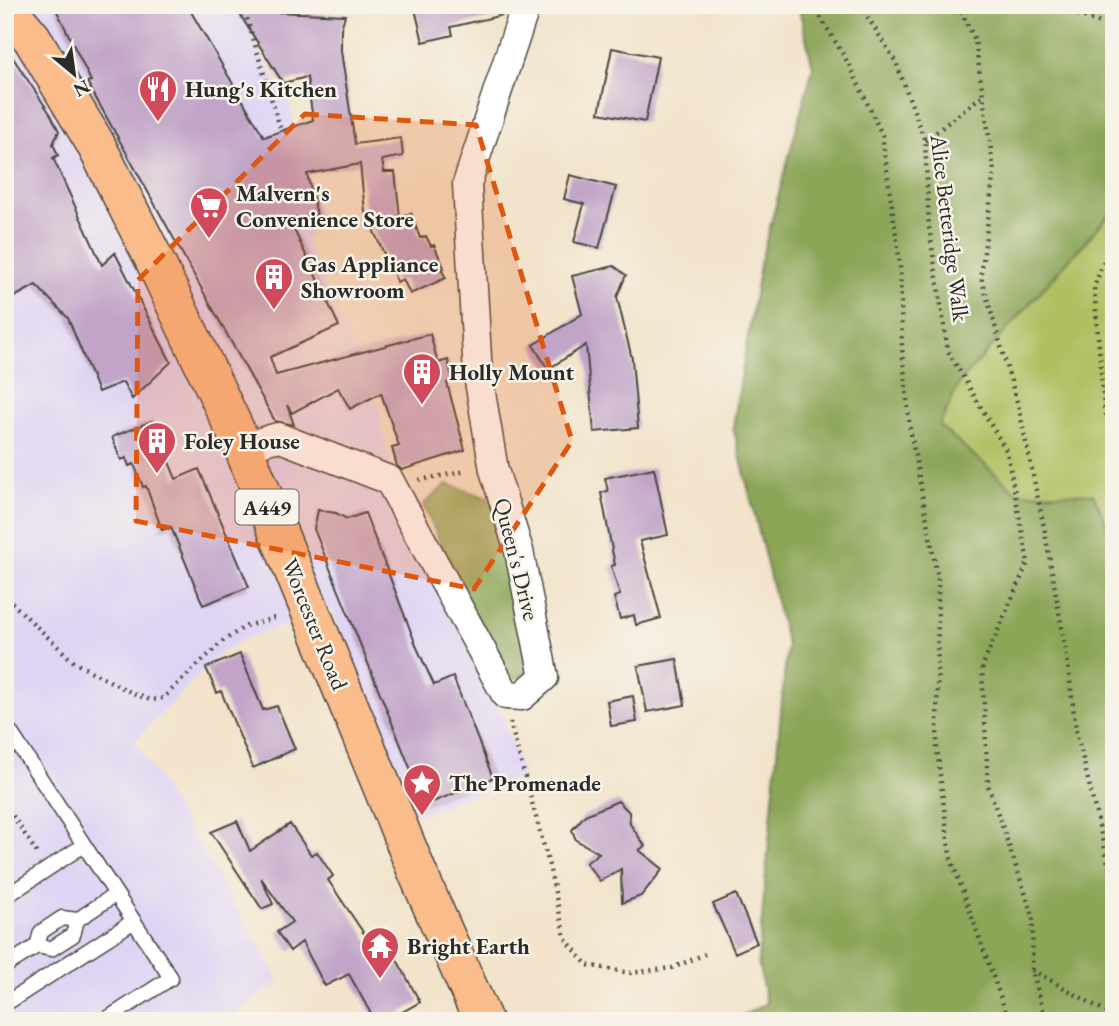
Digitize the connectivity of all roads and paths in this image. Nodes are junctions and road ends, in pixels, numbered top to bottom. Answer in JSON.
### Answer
{"nodes":[{"id":1,"x":243,"y":5,"type":"edge"},
{"id":2,"x":526,"y":5,"type":"edge"},
{"id":3,"x":813,"y":5,"type":"edge"},
{"id":4,"x":860,"y":5,"type":"edge"},
{"id":5,"x":958,"y":5,"type":"edge"},
{"id":6,"x":1051,"y":5,"type":"edge"},
{"id":7,"x":15,"y":8,"type":"edge"},
{"id":8,"x":1114,"y":28,"type":"edge"},
{"id":9,"x":984,"y":94,"type":"junction"},
{"id":10,"x":281,"y":131,"type":"dead end"},
{"id":11,"x":925,"y":141,"type":"junction"},
{"id":12,"x":1114,"y":236,"type":"edge"},
{"id":13,"x":1114,"y":444,"type":"edge"},
{"id":14,"x":243,"y":447,"type":"junction"},
{"id":15,"x":494,"y":470,"type":"junction"},
{"id":16,"x":392,"y":487,"type":"junction"},
{"id":17,"x":5,"y":601,"type":"edge"},
{"id":18,"x":308,"y":607,"type":"junction"},
{"id":19,"x":506,"y":695,"type":"junction"},
{"id":20,"x":5,"y":724,"type":"edge"},
{"id":21,"x":84,"y":845,"type":"junction"},
{"id":22,"x":1114,"y":888,"type":"edge"},
{"id":23,"x":116,"y":894,"type":"junction"},
{"id":24,"x":5,"y":897,"type":"edge"},
{"id":25,"x":134,"y":921,"type":"junction"},
{"id":26,"x":705,"y":954,"type":"dead end"},
{"id":27,"x":5,"y":967,"type":"edge"},
{"id":28,"x":1032,"y":970,"type":"junction"},
{"id":29,"x":5,"y":1004,"type":"edge"},
{"id":30,"x":1114,"y":1016,"type":"edge"},
{"id":31,"x":104,"y":1021,"type":"edge"},
{"id":32,"x":483,"y":1021,"type":"edge"},
{"id":33,"x":1009,"y":1021,"type":"edge"},
{"id":34,"x":1046,"y":1021,"type":"edge"}],
"edges":[{"from":1,"to":10,"type":"path"},
{"from":2,"to":15,"type":"street","name":"Queen's Drive"},
{"from":3,"to":33,"type":"path"},
{"from":4,"to":11,"type":"path","name":"Alice Betteridge Walk"},
{"from":5,"to":9,"type":"path"},
{"from":6,"to":8,"type":"path"},
{"from":7,"to":14,"type":"highway","name":"Worcester Road","number":"A449"},
{"from":9,"to":11,"type":"path"},
{"from":9,"to":22,"type":"path"},
{"from":11,"to":28,"type":"path","name":"Alice Betteridge Walk"},
{"from":12,"to":13,"type":"path"},
{"from":14,"to":16,"type":"street"},
{"from":14,"to":18,"type":"highway","name":"Worcester Road","number":"A449"},
{"from":15,"to":16,"type":"path"},
{"from":15,"to":19,"type":"street","name":"Queen's Drive"},
{"from":16,"to":19,"type":"street"},
{"from":17,"to":18,"type":"path"},
{"from":18,"to":32,"type":"highway","name":"Worcester Road","number":"A449"},
{"from":19,"to":26,"type":"path"},
{"from":20,"to":21,"type":"lane"},
{"from":21,"to":23,"type":"lane"},
{"from":21,"to":24,"type":"lane"},
{"from":23,"to":25,"type":"lane"},
{"from":23,"to":27,"type":"lane"},
{"from":25,"to":29,"type":"lane"},
{"from":25,"to":31,"type":"lane"},
{"from":28,"to":30,"type":"path"},
{"from":28,"to":34,"type":"path","name":"Alice Betteridge Walk"}]}
